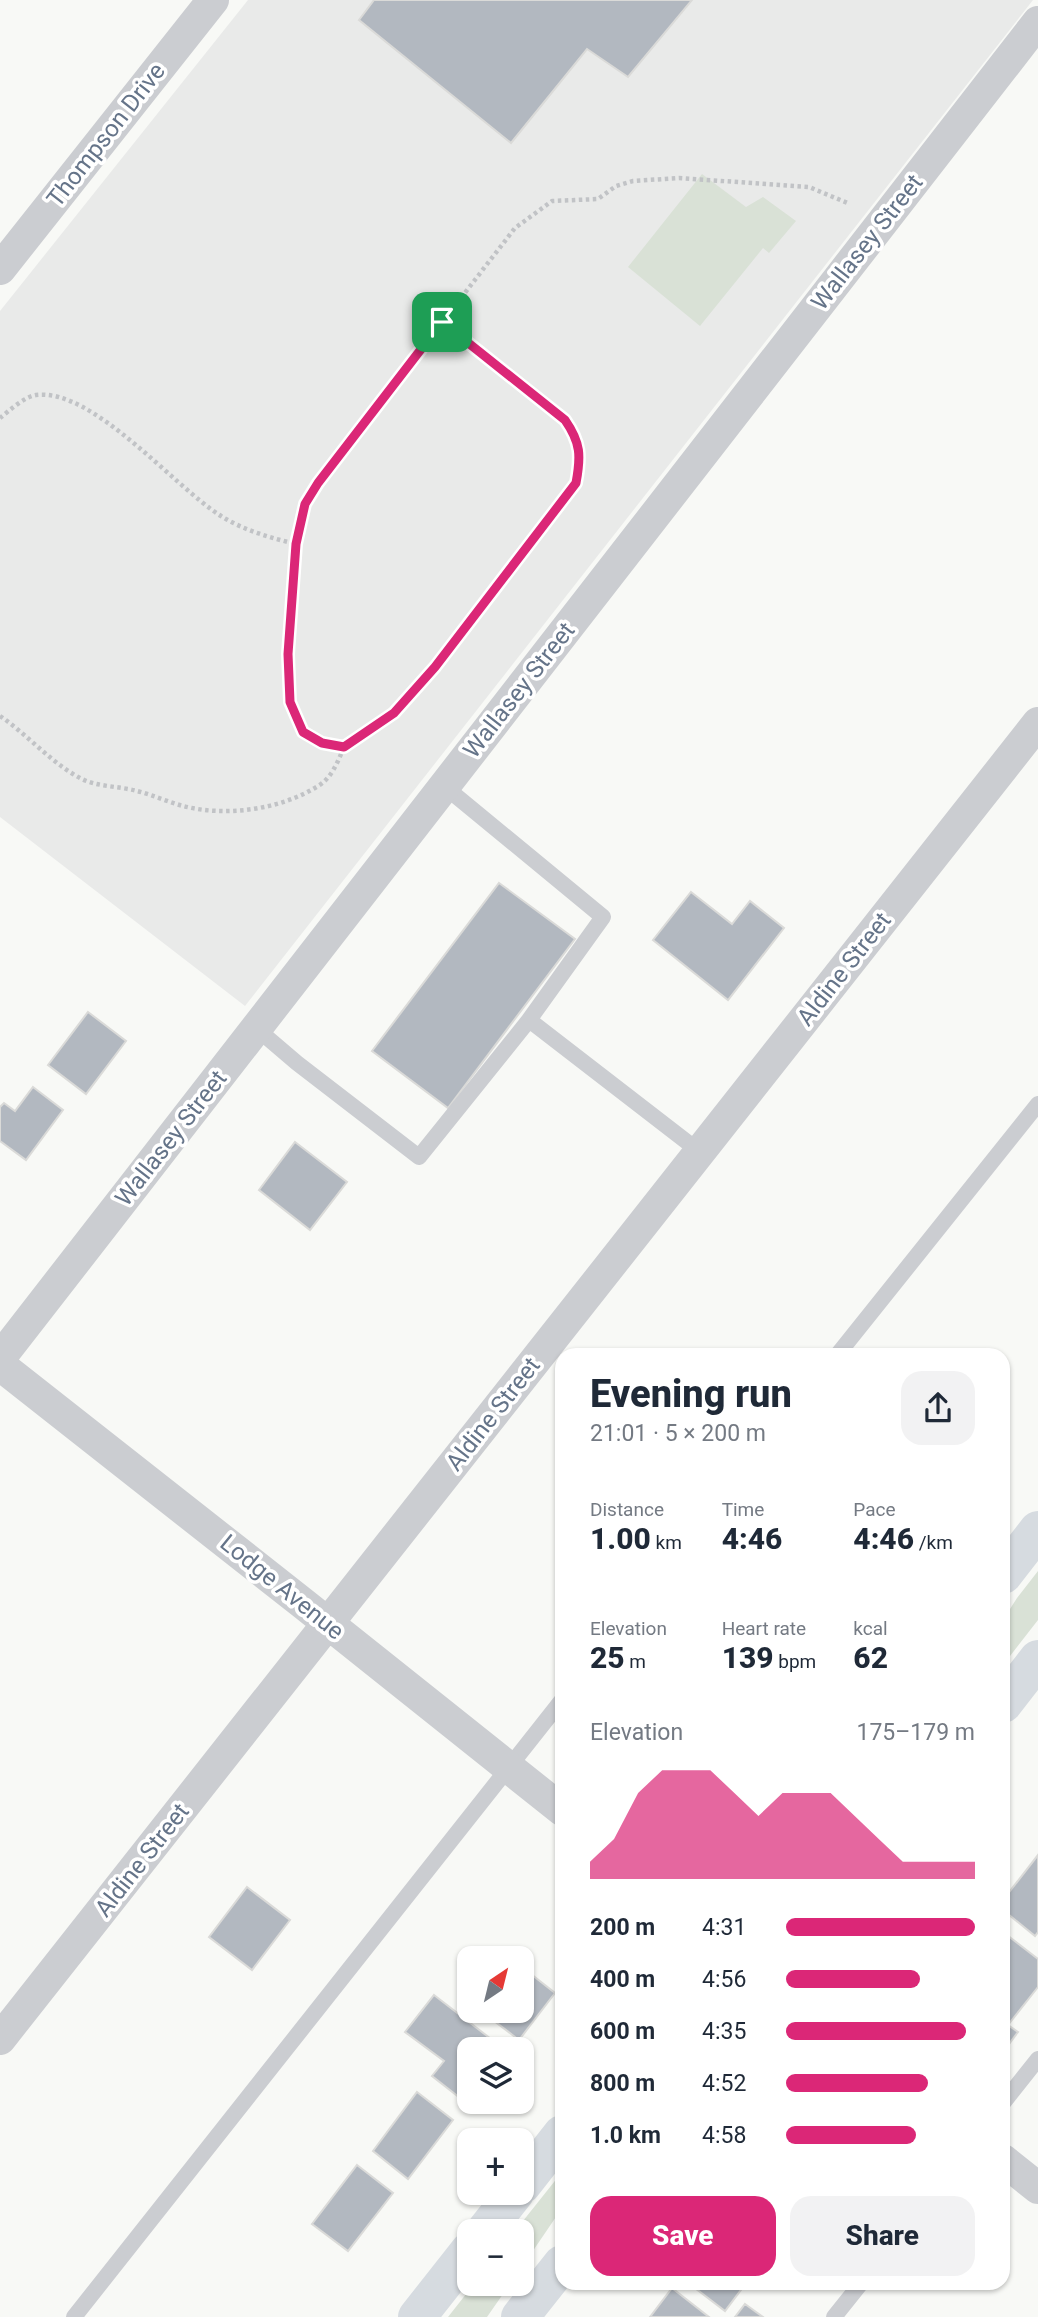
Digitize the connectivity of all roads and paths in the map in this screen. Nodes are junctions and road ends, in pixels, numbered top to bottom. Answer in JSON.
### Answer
{"nodes":[{"id":1,"x":213,"y":0,"type":"edge"},
{"id":2,"x":1038,"y":22,"type":"edge"},
{"id":3,"x":850,"y":204,"type":"dead end"},
{"id":4,"x":0,"y":269,"type":"edge"},
{"id":5,"x":442,"y":322,"type":"junction"},
{"id":6,"x":0,"y":418,"type":"edge"},
{"id":7,"x":296,"y":544,"type":"junction"},
{"id":8,"x":0,"y":716,"type":"edge"},
{"id":9,"x":1038,"y":723,"type":"edge"},
{"id":10,"x":344,"y":747,"type":"junction"},
{"id":11,"x":444,"y":786,"type":"junction"},
{"id":12,"x":528,"y":1020,"type":"junction"},
{"id":13,"x":256,"y":1028,"type":"junction"},
{"id":14,"x":1038,"y":1104,"type":"edge"},
{"id":15,"x":700,"y":1152,"type":"junction"},
{"id":16,"x":843,"y":1348,"type":"edge"},
{"id":17,"x":0,"y":1357,"type":"edge"},
{"id":18,"x":0,"y":1365,"type":"edge"},
{"id":19,"x":1038,"y":1530,"type":"edge"},
{"id":20,"x":1010,"y":1566,"type":"edge"},
{"id":21,"x":328,"y":1623,"type":"junction"},
{"id":22,"x":1038,"y":1659,"type":"edge"},
{"id":23,"x":1010,"y":1695,"type":"edge"},
{"id":24,"x":555,"y":1709,"type":"edge"},
{"id":25,"x":508,"y":1768,"type":"junction"},
{"id":26,"x":555,"y":1805,"type":"edge"},
{"id":27,"x":0,"y":2039,"type":"edge"},
{"id":28,"x":1038,"y":2059,"type":"edge"},
{"id":29,"x":1010,"y":2094,"type":"edge"},
{"id":30,"x":555,"y":2143,"type":"edge"},
{"id":31,"x":1010,"y":2166,"type":"edge"},
{"id":32,"x":534,"y":2170,"type":"edge"},
{"id":33,"x":1038,"y":2188,"type":"edge"},
{"id":34,"x":506,"y":2205,"type":"edge"},
{"id":35,"x":494,"y":2219,"type":"edge"},
{"id":36,"x":457,"y":2266,"type":"edge"},
{"id":37,"x":555,"y":2273,"type":"edge"},
{"id":38,"x":856,"y":2290,"type":"edge"},
{"id":39,"x":74,"y":2317,"type":"edge"},
{"id":40,"x":417,"y":2317,"type":"edge"},
{"id":41,"x":520,"y":2317,"type":"edge"},
{"id":42,"x":834,"y":2317,"type":"edge"}],
"edges":[{"from":1,"to":4,"type":"street","name":"Thompson Drive"},
{"from":2,"to":11,"type":"street","name":"Wallasey Street"},
{"from":3,"to":5,"type":"path"},
{"from":5,"to":7,"type":"path"},
{"from":5,"to":10,"type":"path"},
{"from":6,"to":7,"type":"path"},
{"from":7,"to":10,"type":"path"},
{"from":8,"to":10,"type":"path"},
{"from":9,"to":15,"type":"street","name":"Aldine Street"},
{"from":11,"to":12,"type":"lane"},
{"from":11,"to":13,"type":"street","name":"Wallasey Street"},
{"from":12,"to":13,"type":"lane"},
{"from":12,"to":15,"type":"lane"},
{"from":13,"to":17,"type":"street","name":"Wallasey Street"},
{"from":14,"to":16,"type":"lane"},
{"from":15,"to":21,"type":"street","name":"Aldine Street"},
{"from":18,"to":21,"type":"street","name":"Lodge Avenue"},
{"from":19,"to":20,"type":"main road"},
{"from":21,"to":25,"type":"street","name":"Lodge Avenue"},
{"from":21,"to":27,"type":"street","name":"Aldine Street"},
{"from":22,"to":23,"type":"main road"},
{"from":24,"to":25,"type":"lane"},
{"from":25,"to":26,"type":"street","name":"Lodge Avenue"},
{"from":25,"to":39,"type":"lane"},
{"from":28,"to":29,"type":"lane"},
{"from":30,"to":32,"type":"main road"},
{"from":31,"to":33,"type":"street"},
{"from":34,"to":35,"type":"main road"},
{"from":36,"to":40,"type":"main road"},
{"from":37,"to":41,"type":"main road"},
{"from":38,"to":42,"type":"lane"}]}
